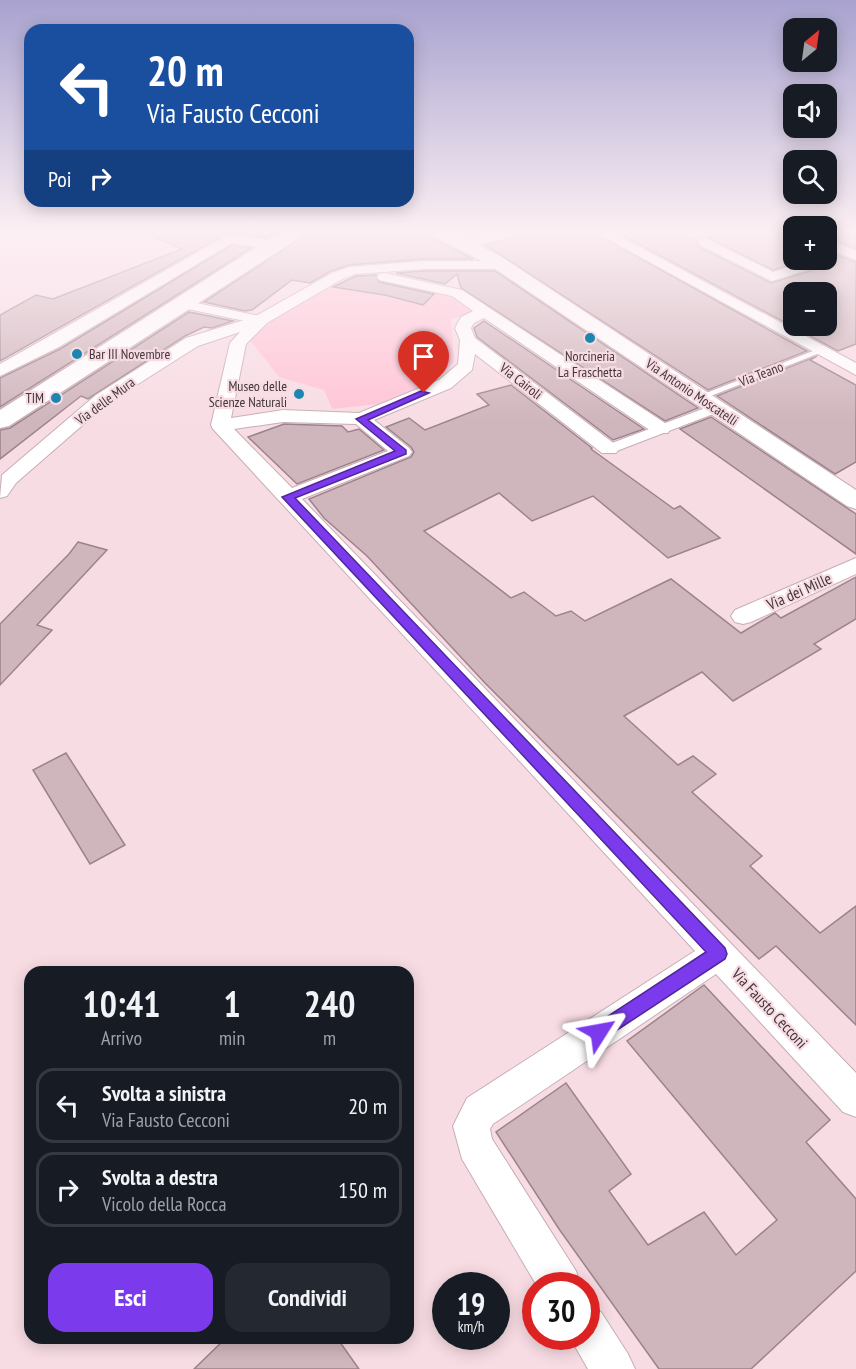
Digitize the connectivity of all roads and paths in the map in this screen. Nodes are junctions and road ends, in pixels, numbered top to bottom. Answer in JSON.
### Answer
{"nodes":[{"id":1,"x":136,"y":294,"type":"edge"},
{"id":2,"x":198,"y":294,"type":"edge"},
{"id":3,"x":306,"y":294,"type":"edge"},
{"id":4,"x":459,"y":294,"type":"edge"},
{"id":5,"x":544,"y":294,"type":"edge"},
{"id":6,"x":716,"y":294,"type":"edge"},
{"id":7,"x":182,"y":304,"type":"junction"},
{"id":8,"x":486,"y":311,"type":"junction"},
{"id":9,"x":260,"y":320,"type":"junction"},
{"id":10,"x":468,"y":340,"type":"junction"},
{"id":11,"x":821,"y":351,"type":"junction"},
{"id":12,"x":5,"y":366,"type":"edge"},
{"id":13,"x":856,"y":370,"type":"edge"},
{"id":14,"x":708,"y":403,"type":"junction"},
{"id":15,"x":361,"y":419,"type":"junction"},
{"id":16,"x":0,"y":421,"type":"edge"},
{"id":17,"x":220,"y":425,"type":"junction"},
{"id":18,"x":661,"y":429,"type":"junction"},
{"id":19,"x":609,"y":449,"type":"joint"},
{"id":20,"x":0,"y":492,"type":"edge"},
{"id":21,"x":288,"y":497,"type":"junction"},
{"id":22,"x":856,"y":501,"type":"edge"},
{"id":23,"x":856,"y":565,"type":"edge"},
{"id":24,"x":743,"y":616,"type":"dead end"},
{"id":25,"x":719,"y":954,"type":"junction"},
{"id":26,"x":856,"y":1099,"type":"edge"},
{"id":27,"x":552,"y":1272,"type":"edge"},
{"id":28,"x":600,"y":1349,"type":"edge"},
{"id":29,"x":613,"y":1369,"type":"edge"}],
"edges":[{"from":1,"to":12,"type":"street"},
{"from":2,"to":7,"type":"main road"},
{"from":3,"to":9,"type":"street"},
{"from":4,"to":8,"type":"street"},
{"from":5,"to":14,"type":"street","name":"Via Antonio Moscatelli"},
{"from":6,"to":11,"type":"street"},
{"from":7,"to":9,"type":"street"},
{"from":7,"to":16,"type":"main road"},
{"from":8,"to":10,"type":"street"},
{"from":8,"to":18,"type":"street"},
{"from":9,"to":17,"type":"street"},
{"from":9,"to":20,"type":"street","name":"Via delle Mura"},
{"from":10,"to":15,"type":"street"},
{"from":10,"to":19,"type":"street","name":"Via Cairoli"},
{"from":11,"to":13,"type":"street"},
{"from":11,"to":14,"type":"lane","name":"Via Teano"},
{"from":14,"to":18,"type":"street"},
{"from":14,"to":22,"type":"street","name":"Via Antonio Moscatelli"},
{"from":15,"to":17,"type":"street"},
{"from":15,"to":21,"type":"street"},
{"from":17,"to":21,"type":"street","name":"Via Fausto Cecconi"},
{"from":18,"to":19,"type":"street"},
{"from":21,"to":25,"type":"street","name":"Via Fausto Cecconi"},
{"from":23,"to":24,"type":"street","name":"Via dei Mille"},
{"from":25,"to":26,"type":"street","name":"Via Fausto Cecconi"},
{"from":25,"to":27,"type":"street"},
{"from":28,"to":29,"type":"street"}]}
